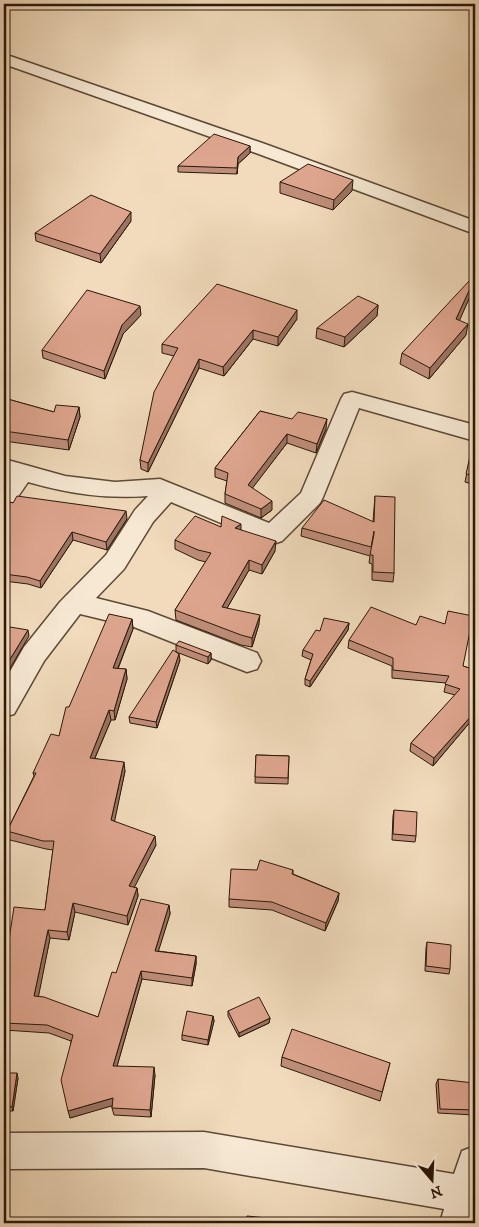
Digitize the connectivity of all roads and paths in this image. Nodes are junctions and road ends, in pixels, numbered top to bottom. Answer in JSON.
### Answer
{"nodes":[{"id":1,"x":4,"y":59,"type":"edge"},
{"id":2,"x":475,"y":228,"type":"edge"},
{"id":3,"x":475,"y":433,"type":"edge"},
{"id":4,"x":13,"y":470,"type":"edge"},
{"id":5,"x":168,"y":490,"type":"junction"},
{"id":6,"x":4,"y":498,"type":"edge"},
{"id":7,"x":75,"y":603,"type":"junction"},
{"id":8,"x":247,"y":661,"type":"dead end"},
{"id":9,"x":4,"y":706,"type":"edge"},
{"id":10,"x":4,"y":1151,"type":"edge"},
{"id":11,"x":469,"y":1194,"type":"edge"}],
"edges":[{"from":1,"to":2,"type":"street"},
{"from":3,"to":5,"type":"street"},
{"from":4,"to":5,"type":"street"},
{"from":4,"to":6,"type":"street"},
{"from":5,"to":7,"type":"street"},
{"from":7,"to":8,"type":"street"},
{"from":7,"to":9,"type":"street"},
{"from":10,"to":11,"type":"street"}]}
